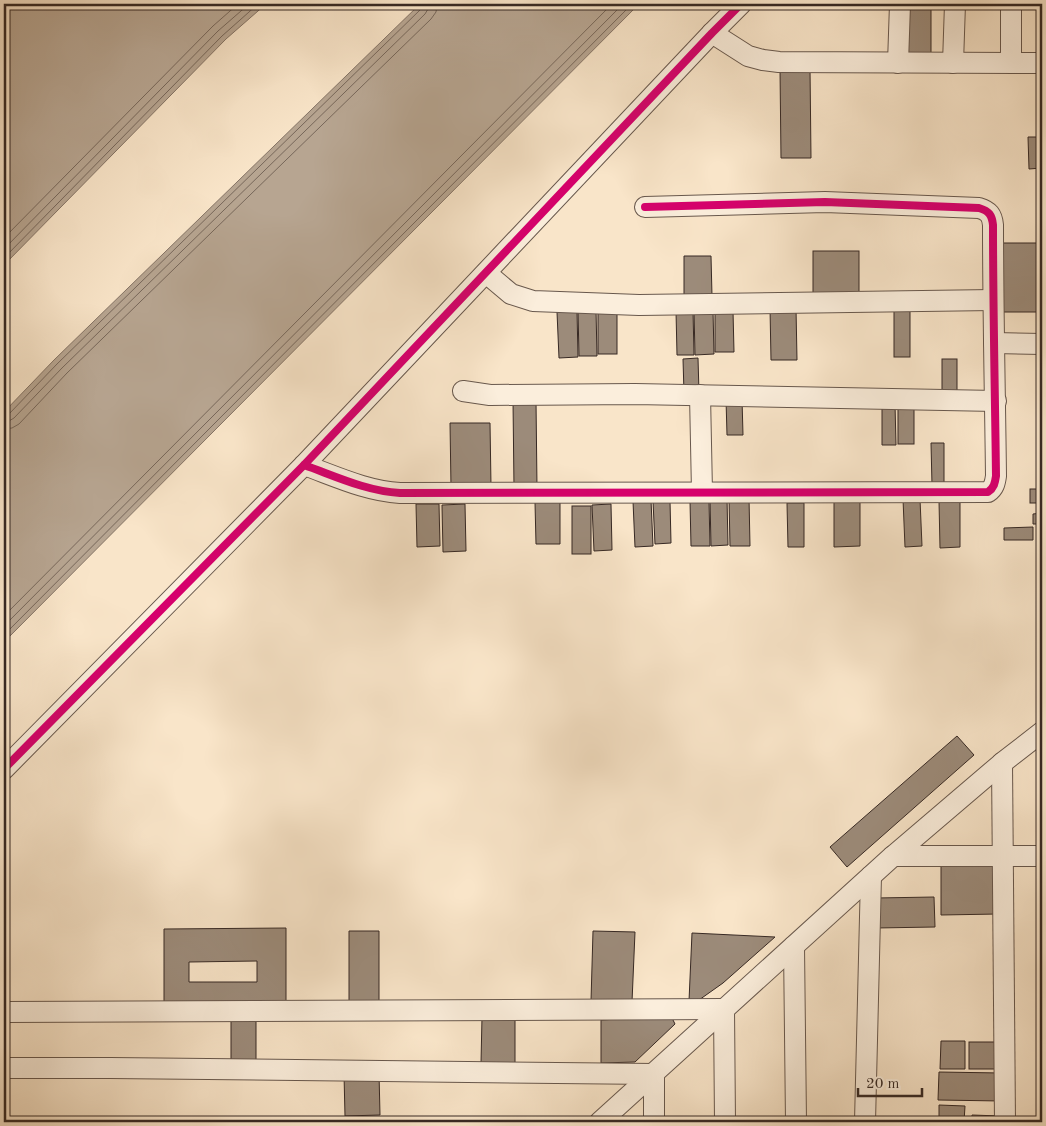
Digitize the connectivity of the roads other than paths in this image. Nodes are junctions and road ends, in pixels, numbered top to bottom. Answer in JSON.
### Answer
{"nodes":[{"id":1,"x":741,"y":4,"type":"edge"},
{"id":2,"x":900,"y":4,"type":"edge"},
{"id":3,"x":955,"y":4,"type":"edge"},
{"id":4,"x":1011,"y":4,"type":"edge"},
{"id":5,"x":712,"y":33,"type":"junction"},
{"id":6,"x":898,"y":63,"type":"junction"},
{"id":7,"x":954,"y":63,"type":"junction"},
{"id":8,"x":1011,"y":63,"type":"junction"},
{"id":9,"x":1042,"y":63,"type":"edge"},
{"id":10,"x":645,"y":207,"type":"dead end"},
{"id":11,"x":486,"y":273,"type":"junction"},
{"id":12,"x":993,"y":300,"type":"junction"},
{"id":13,"x":994,"y":343,"type":"junction"},
{"id":14,"x":1042,"y":344,"type":"edge"},
{"id":15,"x":463,"y":391,"type":"dead end"},
{"id":16,"x":700,"y":395,"type":"junction"},
{"id":17,"x":996,"y":402,"type":"junction"},
{"id":18,"x":304,"y":465,"type":"junction"},
{"id":19,"x":702,"y":492,"type":"junction"},
{"id":20,"x":1042,"y":732,"type":"edge"},
{"id":21,"x":1002,"y":763,"type":"junction"},
{"id":22,"x":4,"y":769,"type":"edge"},
{"id":23,"x":893,"y":856,"type":"junction"},
{"id":24,"x":1003,"y":856,"type":"junction"},
{"id":25,"x":1042,"y":856,"type":"edge"},
{"id":26,"x":871,"y":876,"type":"junction"},
{"id":27,"x":794,"y":946,"type":"junction"},
{"id":28,"x":724,"y":1009,"type":"junction"},
{"id":29,"x":4,"y":1012,"type":"edge"},
{"id":30,"x":4,"y":1068,"type":"edge"},
{"id":31,"x":654,"y":1074,"type":"junction"},
{"id":32,"x":600,"y":1122,"type":"edge"},
{"id":33,"x":654,"y":1122,"type":"edge"},
{"id":34,"x":726,"y":1122,"type":"edge"},
{"id":35,"x":796,"y":1122,"type":"edge"},
{"id":36,"x":865,"y":1122,"type":"edge"},
{"id":37,"x":1005,"y":1122,"type":"edge"}],
"edges":[{"from":1,"to":5,"type":"street"},
{"from":2,"to":6,"type":"street"},
{"from":3,"to":7,"type":"street"},
{"from":4,"to":8,"type":"street"},
{"from":5,"to":6,"type":"street"},
{"from":5,"to":11,"type":"street"},
{"from":6,"to":7,"type":"street"},
{"from":7,"to":8,"type":"street"},
{"from":8,"to":9,"type":"street"},
{"from":10,"to":12,"type":"street"},
{"from":11,"to":12,"type":"street"},
{"from":11,"to":18,"type":"street"},
{"from":12,"to":13,"type":"street"},
{"from":13,"to":14,"type":"street"},
{"from":13,"to":17,"type":"street"},
{"from":15,"to":16,"type":"street"},
{"from":16,"to":17,"type":"street"},
{"from":16,"to":19,"type":"street"},
{"from":17,"to":19,"type":"street"},
{"from":18,"to":19,"type":"street"},
{"from":18,"to":22,"type":"street"},
{"from":20,"to":21,"type":"street"},
{"from":21,"to":23,"type":"street"},
{"from":21,"to":24,"type":"street"},
{"from":23,"to":24,"type":"street"},
{"from":23,"to":26,"type":"street"},
{"from":24,"to":25,"type":"street"},
{"from":24,"to":37,"type":"street"},
{"from":26,"to":27,"type":"street"},
{"from":26,"to":36,"type":"street"},
{"from":27,"to":28,"type":"street"},
{"from":27,"to":35,"type":"street"},
{"from":28,"to":29,"type":"street"},
{"from":28,"to":31,"type":"street"},
{"from":28,"to":34,"type":"street"},
{"from":30,"to":31,"type":"street"},
{"from":31,"to":32,"type":"street"},
{"from":31,"to":33,"type":"street"}]}
